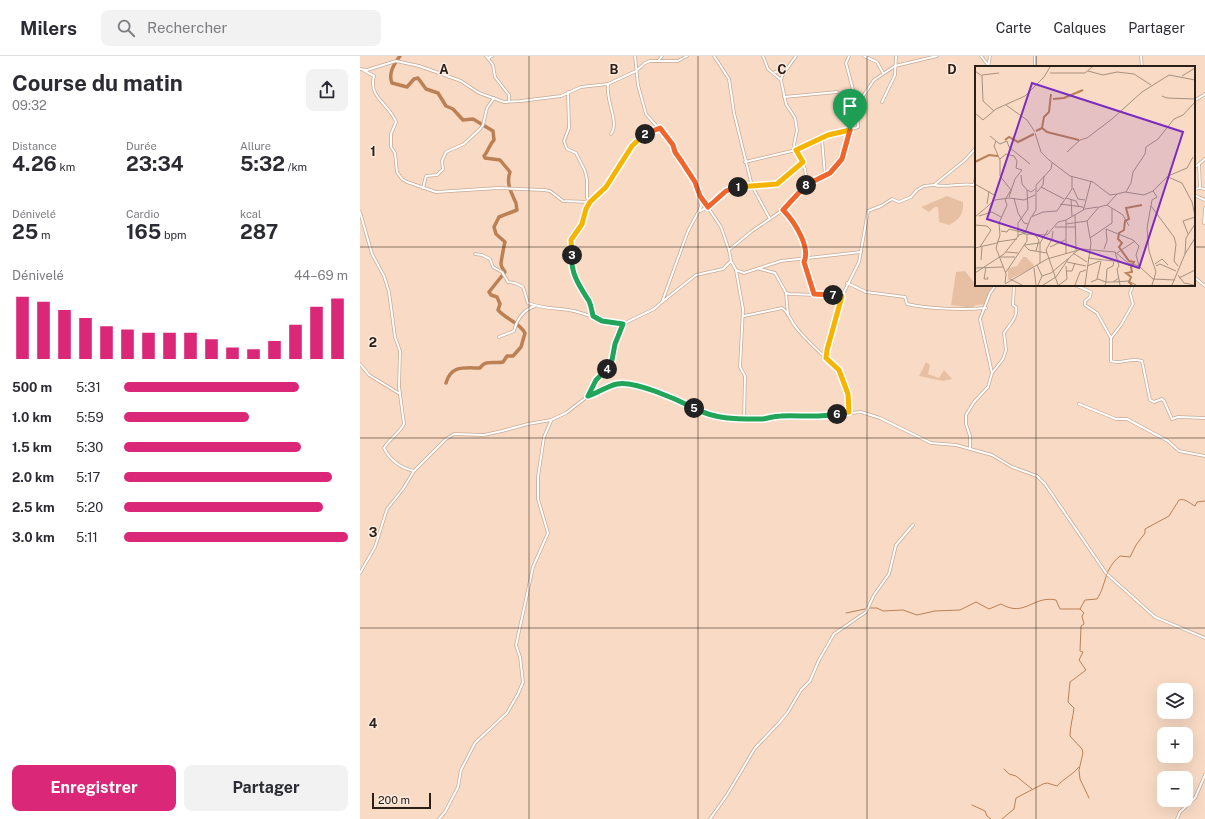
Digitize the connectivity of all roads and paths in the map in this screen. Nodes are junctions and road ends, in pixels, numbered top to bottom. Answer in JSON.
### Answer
{"nodes":[{"id":1,"x":492,"y":56,"type":"edge"},
{"id":2,"x":635,"y":56,"type":"edge"},
{"id":3,"x":662,"y":56,"type":"edge"},
{"id":4,"x":686,"y":56,"type":"edge"},
{"id":5,"x":714,"y":56,"type":"edge"},
{"id":6,"x":763,"y":56,"type":"edge"},
{"id":7,"x":796,"y":56,"type":"edge"},
{"id":8,"x":849,"y":56,"type":"edge"},
{"id":9,"x":864,"y":56,"type":"edge"},
{"id":10,"x":896,"y":56,"type":"edge"},
{"id":11,"x":936,"y":56,"type":"edge"},
{"id":12,"x":981,"y":56,"type":"edge"},
{"id":13,"x":990,"y":56,"type":"edge"},
{"id":14,"x":1146,"y":56,"type":"edge"},
{"id":15,"x":487,"y":57,"type":"edge"},
{"id":16,"x":1142,"y":57,"type":"edge"},
{"id":17,"x":658,"y":61,"type":"junction"},
{"id":18,"x":895,"y":66,"type":"junction"},
{"id":19,"x":988,"y":66,"type":"edge"},
{"id":20,"x":361,"y":69,"type":"edge"},
{"id":21,"x":636,"y":71,"type":"junction"},
{"id":22,"x":785,"y":71,"type":"junction"},
{"id":23,"x":774,"y":72,"type":"junction"},
{"id":24,"x":883,"y":73,"type":"junction"},
{"id":25,"x":781,"y":80,"type":"junction"},
{"id":26,"x":608,"y":84,"type":"junction"},
{"id":27,"x":568,"y":92,"type":"junction"},
{"id":28,"x":837,"y":92,"type":"dead end"},
{"id":29,"x":1205,"y":94,"type":"edge"},
{"id":30,"x":784,"y":97,"type":"junction"},
{"id":31,"x":494,"y":98,"type":"junction"},
{"id":32,"x":1195,"y":100,"type":"edge"},
{"id":33,"x":509,"y":101,"type":"junction"},
{"id":34,"x":882,"y":102,"type":"dead end"},
{"id":35,"x":857,"y":105,"type":"junction"},
{"id":36,"x":660,"y":128,"type":"junction"},
{"id":37,"x":850,"y":130,"type":"junction"},
{"id":38,"x":611,"y":134,"type":"dead end"},
{"id":39,"x":822,"y":139,"type":"junction"},
{"id":40,"x":975,"y":149,"type":"edge"},
{"id":41,"x":796,"y":150,"type":"junction"},
{"id":42,"x":1205,"y":159,"type":"edge"},
{"id":43,"x":745,"y":162,"type":"junction"},
{"id":44,"x":803,"y":162,"type":"junction"},
{"id":45,"x":1199,"y":164,"type":"junction"},
{"id":46,"x":1195,"y":167,"type":"edge"},
{"id":47,"x":825,"y":176,"type":"junction"},
{"id":48,"x":806,"y":183,"type":"junction"},
{"id":49,"x":934,"y":185,"type":"junction"},
{"id":50,"x":975,"y":185,"type":"edge"},
{"id":51,"x":752,"y":186,"type":"junction"},
{"id":52,"x":423,"y":188,"type":"junction"},
{"id":53,"x":1200,"y":188,"type":"junction"},
{"id":54,"x":1205,"y":188,"type":"edge"},
{"id":55,"x":1195,"y":189,"type":"edge"},
{"id":56,"x":1195,"y":195,"type":"edge"},
{"id":57,"x":700,"y":196,"type":"junction"},
{"id":58,"x":1205,"y":200,"type":"edge"},
{"id":59,"x":590,"y":202,"type":"junction"},
{"id":60,"x":708,"y":207,"type":"junction"},
{"id":61,"x":1205,"y":208,"type":"edge"},
{"id":62,"x":783,"y":210,"type":"junction"},
{"id":63,"x":699,"y":211,"type":"junction"},
{"id":64,"x":360,"y":212,"type":"edge"},
{"id":65,"x":770,"y":219,"type":"junction"},
{"id":66,"x":1204,"y":223,"type":"dead end"},
{"id":67,"x":729,"y":250,"type":"junction"},
{"id":68,"x":861,"y":252,"type":"junction"},
{"id":69,"x":475,"y":254,"type":"dead end"},
{"id":70,"x":806,"y":257,"type":"junction"},
{"id":71,"x":731,"y":261,"type":"junction"},
{"id":72,"x":757,"y":268,"type":"junction"},
{"id":73,"x":736,"y":270,"type":"junction"},
{"id":74,"x":1195,"y":278,"type":"edge"},
{"id":75,"x":847,"y":283,"type":"junction"},
{"id":76,"x":995,"y":286,"type":"edge"},
{"id":77,"x":1015,"y":286,"type":"edge"},
{"id":78,"x":1077,"y":286,"type":"edge"},
{"id":79,"x":1133,"y":286,"type":"edge"},
{"id":80,"x":1205,"y":286,"type":"edge"},
{"id":81,"x":786,"y":293,"type":"junction"},
{"id":82,"x":814,"y":294,"type":"junction"},
{"id":83,"x":842,"y":296,"type":"junction"},
{"id":84,"x":662,"y":302,"type":"junction"},
{"id":85,"x":536,"y":306,"type":"junction"},
{"id":86,"x":986,"y":308,"type":"junction"},
{"id":87,"x":788,"y":315,"type":"junction"},
{"id":88,"x":593,"y":316,"type":"junction"},
{"id":89,"x":743,"y":316,"type":"junction"},
{"id":90,"x":623,"y":324,"type":"junction"},
{"id":91,"x":499,"y":337,"type":"dead end"},
{"id":92,"x":1111,"y":338,"type":"junction"},
{"id":93,"x":826,"y":358,"type":"junction"},
{"id":94,"x":360,"y":364,"type":"edge"},
{"id":95,"x":992,"y":373,"type":"junction"},
{"id":96,"x":400,"y":394,"type":"junction"},
{"id":97,"x":588,"y":396,"type":"junction"},
{"id":98,"x":1079,"y":404,"type":"dead end"},
{"id":99,"x":849,"y":412,"type":"junction"},
{"id":100,"x":744,"y":418,"type":"junction"},
{"id":101,"x":1205,"y":418,"type":"edge"},
{"id":102,"x":552,"y":420,"type":"junction"},
{"id":103,"x":970,"y":448,"type":"junction"},
{"id":104,"x":1205,"y":456,"type":"edge"},
{"id":105,"x":414,"y":471,"type":"junction"},
{"id":106,"x":913,"y":525,"type":"dead end"},
{"id":107,"x":364,"y":566,"type":"junction"},
{"id":108,"x":360,"y":568,"type":"edge"},
{"id":109,"x":360,"y":573,"type":"edge"},
{"id":110,"x":1106,"y":573,"type":"dead end"},
{"id":111,"x":1108,"y":575,"type":"dead end"},
{"id":112,"x":1205,"y":638,"type":"edge"},
{"id":113,"x":1205,"y":776,"type":"edge"},
{"id":114,"x":439,"y":819,"type":"edge"},
{"id":115,"x":710,"y":819,"type":"edge"},
{"id":116,"x":1177,"y":819,"type":"edge"}],
"edges":[{"from":1,"to":15,"type":"street"},
{"from":2,"to":21,"type":"street"},
{"from":3,"to":17,"type":"street"},
{"from":4,"to":17,"type":"street"},
{"from":5,"to":43,"type":"street"},
{"from":6,"to":23,"type":"street"},
{"from":7,"to":22,"type":"street"},
{"from":8,"to":35,"type":"street"},
{"from":9,"to":24,"type":"street"},
{"from":10,"to":18,"type":"street"},
{"from":11,"to":18,"type":"street"},
{"from":12,"to":19,"type":"street"},
{"from":13,"to":19,"type":"street"},
{"from":14,"to":16,"type":"street"},
{"from":15,"to":33,"type":"street"},
{"from":17,"to":21,"type":"street"},
{"from":18,"to":24,"type":"street"},
{"from":18,"to":34,"type":"street"},
{"from":20,"to":31,"type":"street"},
{"from":20,"to":52,"type":"street"},
{"from":21,"to":26,"type":"street"},
{"from":21,"to":36,"type":"street"},
{"from":22,"to":23,"type":"street"},
{"from":22,"to":25,"type":"street"},
{"from":23,"to":25,"type":"street"},
{"from":24,"to":35,"type":"street"},
{"from":25,"to":30,"type":"street"},
{"from":26,"to":27,"type":"street"},
{"from":26,"to":38,"type":"street"},
{"from":27,"to":33,"type":"street"},
{"from":27,"to":59,"type":"street"},
{"from":28,"to":30,"type":"street"},
{"from":29,"to":32,"type":"street"},
{"from":30,"to":41,"type":"street"},
{"from":31,"to":33,"type":"street"},
{"from":31,"to":52,"type":"street"},
{"from":35,"to":37,"type":"street"},
{"from":36,"to":57,"type":"street"},
{"from":36,"to":59,"type":"street"},
{"from":37,"to":39,"type":"street"},
{"from":37,"to":47,"type":"street"},
{"from":39,"to":41,"type":"street"},
{"from":39,"to":47,"type":"street"},
{"from":40,"to":49,"type":"street"},
{"from":41,"to":43,"type":"street"},
{"from":41,"to":44,"type":"street"},
{"from":42,"to":45,"type":"street"},
{"from":43,"to":51,"type":"street"},
{"from":44,"to":48,"type":"street"},
{"from":44,"to":51,"type":"street"},
{"from":45,"to":46,"type":"street"},
{"from":45,"to":53,"type":"street"},
{"from":47,"to":48,"type":"street"},
{"from":48,"to":62,"type":"street"},
{"from":49,"to":50,"type":"street"},
{"from":49,"to":68,"type":"street"},
{"from":51,"to":60,"type":"street"},
{"from":51,"to":65,"type":"street"},
{"from":52,"to":59,"type":"street"},
{"from":53,"to":54,"type":"street"},
{"from":53,"to":55,"type":"street"},
{"from":56,"to":58,"type":"street"},
{"from":57,"to":60,"type":"street"},
{"from":57,"to":63,"type":"street"},
{"from":59,"to":88,"type":"street"},
{"from":60,"to":63,"type":"street"},
{"from":60,"to":67,"type":"street"},
{"from":61,"to":66,"type":"street"},
{"from":62,"to":65,"type":"street"},
{"from":62,"to":70,"type":"street"},
{"from":63,"to":84,"type":"street"},
{"from":64,"to":96,"type":"street"},
{"from":65,"to":67,"type":"street"},
{"from":67,"to":71,"type":"street"},
{"from":68,"to":70,"type":"street"},
{"from":68,"to":75,"type":"street"},
{"from":69,"to":85,"type":"street"},
{"from":70,"to":72,"type":"street"},
{"from":70,"to":82,"type":"street"},
{"from":71,"to":73,"type":"street"},
{"from":71,"to":84,"type":"street"},
{"from":72,"to":73,"type":"street"},
{"from":72,"to":81,"type":"street"},
{"from":73,"to":89,"type":"street"},
{"from":74,"to":80,"type":"street"},
{"from":75,"to":83,"type":"street"},
{"from":75,"to":86,"type":"street"},
{"from":76,"to":86,"type":"street"},
{"from":77,"to":95,"type":"street"},
{"from":78,"to":92,"type":"street"},
{"from":79,"to":92,"type":"street"},
{"from":81,"to":82,"type":"street"},
{"from":81,"to":87,"type":"street"},
{"from":82,"to":83,"type":"street"},
{"from":83,"to":93,"type":"street"},
{"from":84,"to":90,"type":"street"},
{"from":85,"to":88,"type":"street"},
{"from":85,"to":91,"type":"street"},
{"from":86,"to":95,"type":"street"},
{"from":87,"to":89,"type":"street"},
{"from":87,"to":93,"type":"street"},
{"from":88,"to":90,"type":"street"},
{"from":89,"to":100,"type":"street"},
{"from":90,"to":97,"type":"street"},
{"from":92,"to":101,"type":"street"},
{"from":93,"to":99,"type":"street"},
{"from":94,"to":96,"type":"street"},
{"from":95,"to":103,"type":"street"},
{"from":96,"to":105,"type":"street"},
{"from":97,"to":100,"type":"street"},
{"from":97,"to":102,"type":"street"},
{"from":98,"to":104,"type":"street"},
{"from":99,"to":100,"type":"street"},
{"from":99,"to":103,"type":"street"},
{"from":102,"to":105,"type":"street"},
{"from":102,"to":114,"type":"street"},
{"from":103,"to":110,"type":"street"},
{"from":105,"to":107,"type":"street"},
{"from":106,"to":115,"type":"street"},
{"from":107,"to":108,"type":"street"},
{"from":107,"to":109,"type":"street"},
{"from":111,"to":112,"type":"street"},
{"from":113,"to":116,"type":"street"}]}
